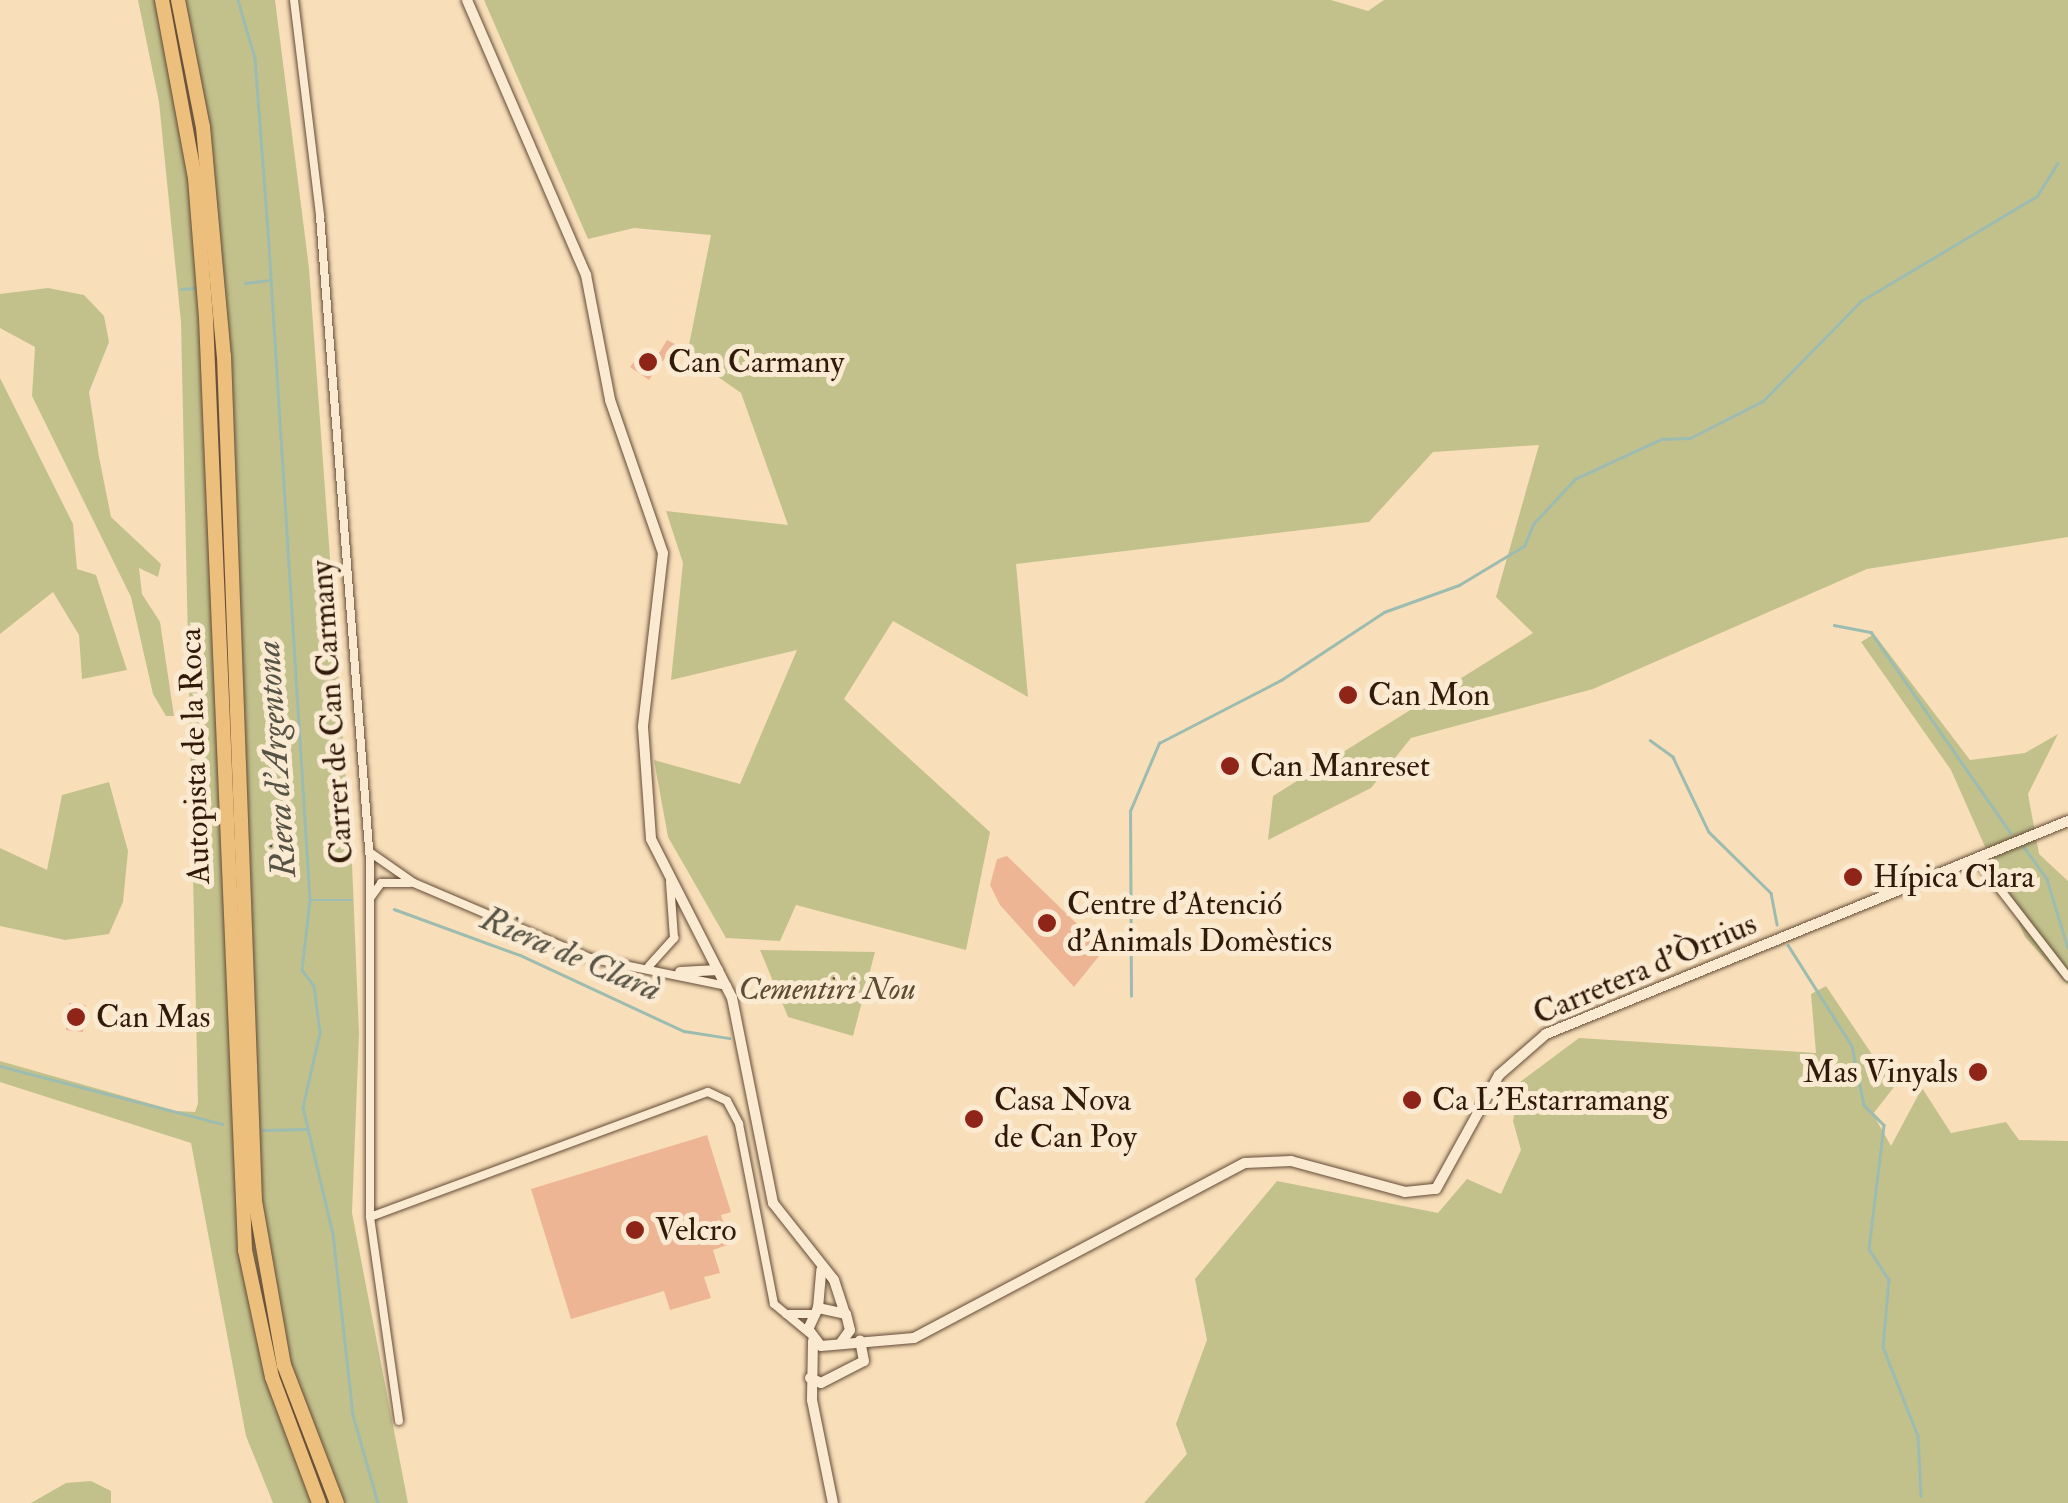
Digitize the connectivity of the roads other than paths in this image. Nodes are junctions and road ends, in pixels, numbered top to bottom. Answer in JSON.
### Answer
{"nodes":[{"id":1,"x":162,"y":0,"type":"edge"},
{"id":2,"x":178,"y":0,"type":"edge"},
{"id":3,"x":294,"y":0,"type":"edge"},
{"id":4,"x":467,"y":0,"type":"edge"},
{"id":5,"x":2068,"y":822,"type":"edge"},
{"id":6,"x":368,"y":850,"type":"junction"},
{"id":7,"x":1976,"y":858,"type":"junction"},
{"id":8,"x":670,"y":882,"type":"junction"},
{"id":9,"x":414,"y":883,"type":"junction"},
{"id":10,"x":369,"y":899,"type":"junction"},
{"id":11,"x":650,"y":966,"type":"junction"},
{"id":12,"x":718,"y":970,"type":"junction"},
{"id":13,"x":680,"y":972,"type":"junction"},
{"id":14,"x":2068,"y":976,"type":"edge"},
{"id":15,"x":727,"y":986,"type":"junction"},
{"id":16,"x":370,"y":1217,"type":"junction"},
{"id":17,"x":820,"y":1264,"type":"junction"},
{"id":18,"x":815,"y":1311,"type":"junction"},
{"id":19,"x":780,"y":1313,"type":"junction"},
{"id":20,"x":848,"y":1317,"type":"junction"},
{"id":21,"x":811,"y":1337,"type":"junction"},
{"id":22,"x":863,"y":1340,"type":"junction"},
{"id":23,"x":836,"y":1346,"type":"junction"},
{"id":24,"x":811,"y":1373,"type":"junction"},
{"id":25,"x":399,"y":1421,"type":"dead end"},
{"id":26,"x":319,"y":1502,"type":"edge"},
{"id":27,"x":337,"y":1503,"type":"edge"},
{"id":28,"x":834,"y":1503,"type":"edge"}],
"edges":[{"from":1,"to":26,"type":"highway","name":"Autopista de la Roca"},
{"from":2,"to":27,"type":"highway","name":"Autopista de la Roca"},
{"from":3,"to":6,"type":"street","name":"Carrer de Can Carmany"},
{"from":4,"to":8,"type":"street"},
{"from":5,"to":7,"type":"street","name":"Carretera d'Òrrius"},
{"from":6,"to":9,"type":"street"},
{"from":6,"to":10,"type":"street","name":"Carrer de Can Carmany"},
{"from":7,"to":14,"type":"street"},
{"from":7,"to":22,"type":"street","name":"Carretera d'Òrrius"},
{"from":8,"to":11,"type":"street"},
{"from":8,"to":12,"type":"street"},
{"from":9,"to":10,"type":"street"},
{"from":9,"to":11,"type":"street"},
{"from":10,"to":16,"type":"street","name":"Carrer de Can Carmany"},
{"from":11,"to":13,"type":"street"},
{"from":12,"to":13,"type":"street"},
{"from":12,"to":15,"type":"street"},
{"from":13,"to":15,"type":"street"},
{"from":15,"to":17,"type":"street"},
{"from":16,"to":19,"type":"street"},
{"from":16,"to":25,"type":"street","name":"Carrer de Can Carmany"},
{"from":17,"to":18,"type":"street"},
{"from":17,"to":20,"type":"street"},
{"from":18,"to":19,"type":"street"},
{"from":18,"to":20,"type":"street"},
{"from":18,"to":21,"type":"street"},
{"from":19,"to":21,"type":"street"},
{"from":20,"to":22,"type":"street"},
{"from":20,"to":23,"type":"street"},
{"from":21,"to":23,"type":"street"},
{"from":21,"to":24,"type":"street"},
{"from":22,"to":23,"type":"street","name":"Carretera d'Òrrius"},
{"from":22,"to":24,"type":"street"},
{"from":23,"to":24,"type":"street"},
{"from":24,"to":28,"type":"street"}]}
